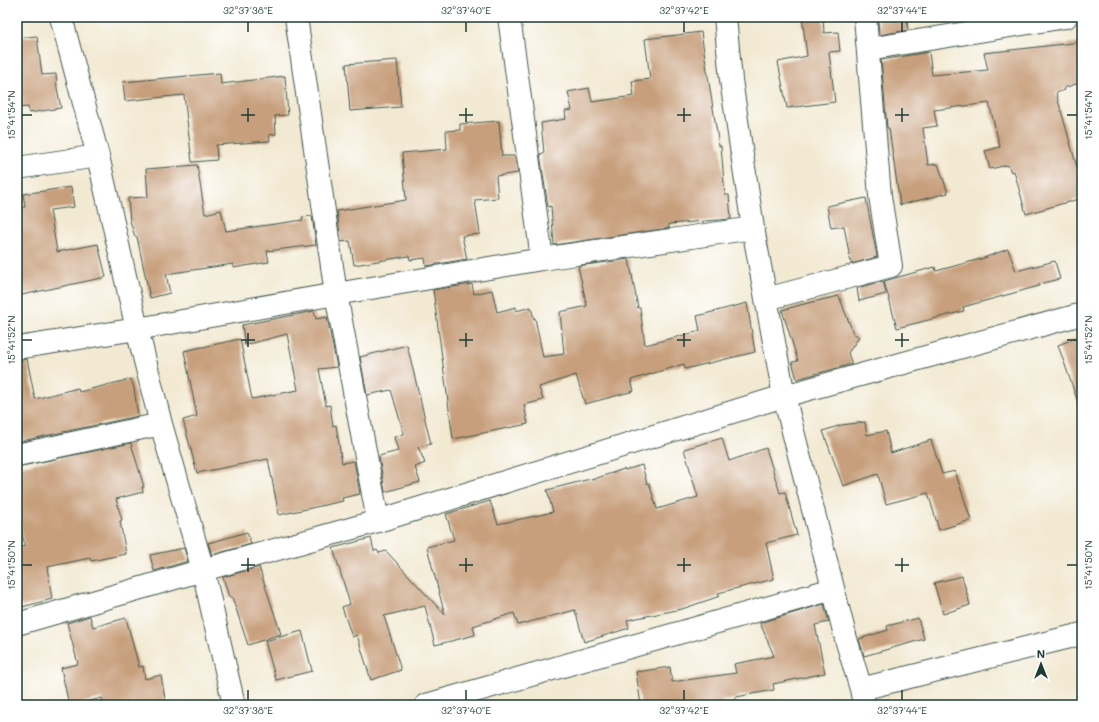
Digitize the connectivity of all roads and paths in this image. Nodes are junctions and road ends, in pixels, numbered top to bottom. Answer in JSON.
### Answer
{"nodes":[{"id":1,"x":61,"y":17,"type":"edge"},
{"id":2,"x":296,"y":17,"type":"edge"},
{"id":3,"x":509,"y":17,"type":"edge"},
{"id":4,"x":725,"y":17,"type":"edge"},
{"id":5,"x":865,"y":17,"type":"edge"},
{"id":6,"x":1066,"y":17,"type":"edge"},
{"id":7,"x":868,"y":49,"type":"junction"},
{"id":8,"x":98,"y":156,"type":"junction"},
{"id":9,"x":17,"y":168,"type":"edge"},
{"id":10,"x":752,"y":228,"type":"junction"},
{"id":11,"x":542,"y":259,"type":"junction"},
{"id":12,"x":336,"y":294,"type":"junction"},
{"id":13,"x":766,"y":299,"type":"junction"},
{"id":14,"x":1082,"y":314,"type":"edge"},
{"id":15,"x":136,"y":329,"type":"junction"},
{"id":16,"x":17,"y":348,"type":"edge"},
{"id":17,"x":784,"y":396,"type":"junction"},
{"id":18,"x":161,"y":424,"type":"junction"},
{"id":19,"x":17,"y":455,"type":"edge"},
{"id":20,"x":378,"y":521,"type":"junction"},
{"id":21,"x":203,"y":570,"type":"junction"},
{"id":22,"x":833,"y":589,"type":"junction"},
{"id":23,"x":17,"y":624,"type":"edge"},
{"id":24,"x":1082,"y":634,"type":"edge"},
{"id":25,"x":862,"y":697,"type":"edge"},
{"id":26,"x":234,"y":705,"type":"edge"},
{"id":27,"x":426,"y":705,"type":"edge"}],
"edges":[{"from":1,"to":8,"type":"street"},
{"from":2,"to":12,"type":"street"},
{"from":3,"to":11,"type":"street"},
{"from":4,"to":10,"type":"street"},
{"from":5,"to":7,"type":"street"},
{"from":6,"to":7,"type":"street"},
{"from":7,"to":13,"type":"street"},
{"from":8,"to":9,"type":"street"},
{"from":8,"to":15,"type":"street"},
{"from":10,"to":11,"type":"street"},
{"from":10,"to":13,"type":"street"},
{"from":11,"to":12,"type":"street"},
{"from":12,"to":15,"type":"street"},
{"from":12,"to":20,"type":"street"},
{"from":13,"to":17,"type":"street"},
{"from":14,"to":17,"type":"street"},
{"from":15,"to":16,"type":"street"},
{"from":15,"to":18,"type":"street"},
{"from":17,"to":20,"type":"street"},
{"from":17,"to":22,"type":"street"},
{"from":18,"to":19,"type":"street"},
{"from":18,"to":21,"type":"street"},
{"from":20,"to":21,"type":"street"},
{"from":21,"to":23,"type":"street"},
{"from":21,"to":26,"type":"street"},
{"from":22,"to":25,"type":"street"},
{"from":22,"to":27,"type":"street"},
{"from":24,"to":25,"type":"street"}]}
